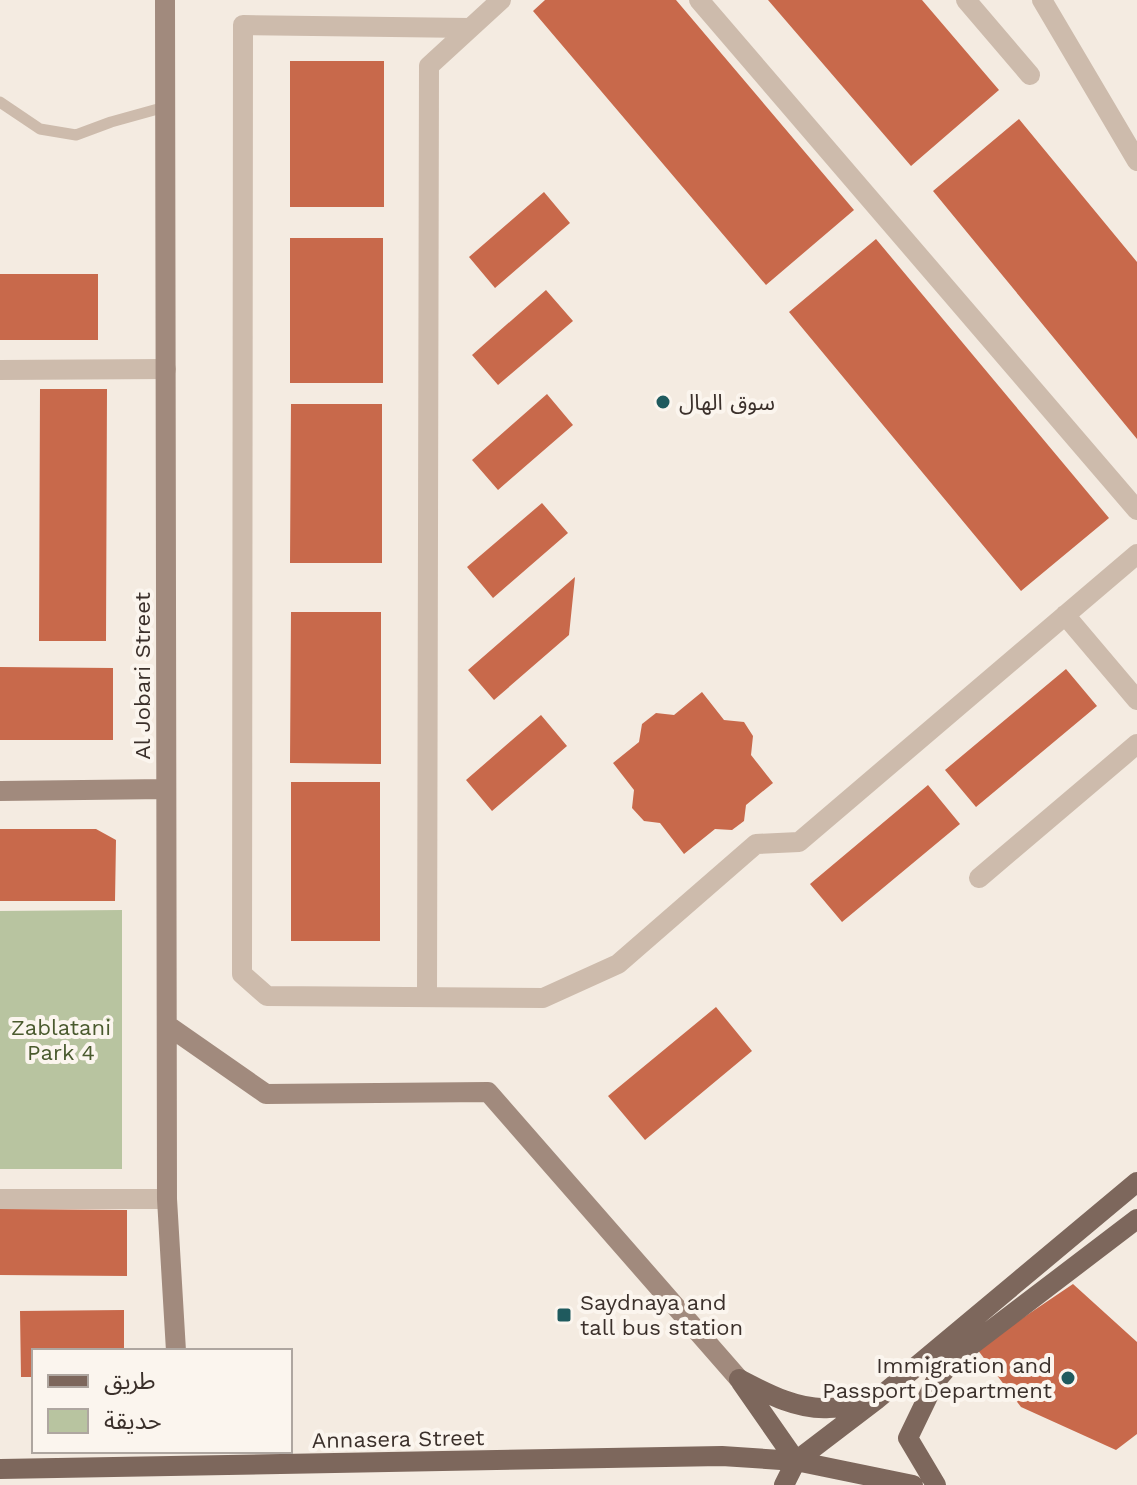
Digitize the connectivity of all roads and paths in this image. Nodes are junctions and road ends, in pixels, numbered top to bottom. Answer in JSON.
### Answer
{"nodes":[{"id":1,"x":165,"y":0,"type":"edge"},
{"id":2,"x":501,"y":0,"type":"edge"},
{"id":3,"x":699,"y":0,"type":"edge"},
{"id":4,"x":966,"y":0,"type":"edge"},
{"id":5,"x":1042,"y":0,"type":"edge"},
{"id":6,"x":470,"y":28,"type":"junction"},
{"id":7,"x":1030,"y":75,"type":"dead end"},
{"id":8,"x":0,"y":102,"type":"edge"},
{"id":9,"x":165,"y":107,"type":"junction"},
{"id":10,"x":1137,"y":161,"type":"edge"},
{"id":11,"x":166,"y":369,"type":"junction"},
{"id":12,"x":0,"y":370,"type":"edge"},
{"id":13,"x":1137,"y":510,"type":"edge"},
{"id":14,"x":1137,"y":554,"type":"edge"},
{"id":15,"x":1065,"y":615,"type":"junction"},
{"id":16,"x":1137,"y":700,"type":"edge"},
{"id":17,"x":1137,"y":744,"type":"edge"},
{"id":18,"x":166,"y":789,"type":"junction"},
{"id":19,"x":0,"y":791,"type":"edge"},
{"id":20,"x":979,"y":878,"type":"dead end"},
{"id":21,"x":427,"y":997,"type":"junction"},
{"id":22,"x":167,"y":1025,"type":"junction"},
{"id":23,"x":1137,"y":1182,"type":"edge"},
{"id":24,"x":0,"y":1199,"type":"edge"},
{"id":25,"x":167,"y":1199,"type":"junction"},
{"id":26,"x":1137,"y":1219,"type":"edge"},
{"id":27,"x":176,"y":1349,"type":"edge"},
{"id":28,"x":739,"y":1379,"type":"junction"},
{"id":29,"x":876,"y":1400,"type":"junction"},
{"id":30,"x":182,"y":1459,"type":"edge"},
{"id":31,"x":796,"y":1461,"type":"junction"},
{"id":32,"x":0,"y":1469,"type":"edge"},
{"id":33,"x":784,"y":1485,"type":"edge"},
{"id":34,"x":913,"y":1485,"type":"edge"},
{"id":35,"x":936,"y":1485,"type":"edge"}],
"edges":[{"from":1,"to":9,"type":"main road","name":"Al Jobari Street"},
{"from":2,"to":6,"type":"street"},
{"from":3,"to":13,"type":"street"},
{"from":4,"to":7,"type":"street"},
{"from":5,"to":10,"type":"street"},
{"from":6,"to":21,"type":"street"},
{"from":6,"to":21,"type":"street"},
{"from":8,"to":9,"type":"lane"},
{"from":9,"to":11,"type":"main road","name":"Al Jobari Street"},
{"from":11,"to":12,"type":"street"},
{"from":11,"to":18,"type":"main road","name":"Al Jobari Street"},
{"from":14,"to":15,"type":"street"},
{"from":15,"to":16,"type":"street"},
{"from":15,"to":21,"type":"street"},
{"from":17,"to":20,"type":"street"},
{"from":18,"to":19,"type":"main road"},
{"from":18,"to":22,"type":"main road","name":"Al Jobari Street"},
{"from":22,"to":25,"type":"main road","name":"Al Jobari Street"},
{"from":22,"to":28,"type":"main road"},
{"from":23,"to":29,"type":"main road"},
{"from":24,"to":25,"type":"street"},
{"from":25,"to":27,"type":"main road","name":"Al Jobari Street"},
{"from":26,"to":35,"type":"main road"},
{"from":28,"to":29,"type":"main road"},
{"from":28,"to":31,"type":"main road"},
{"from":29,"to":31,"type":"main road"},
{"from":30,"to":31,"type":"main road","name":"Annasera Street"},
{"from":30,"to":32,"type":"main road","name":"Annasera Street"},
{"from":31,"to":33,"type":"main road"},
{"from":31,"to":34,"type":"main road","name":"Annasera Street"}]}
